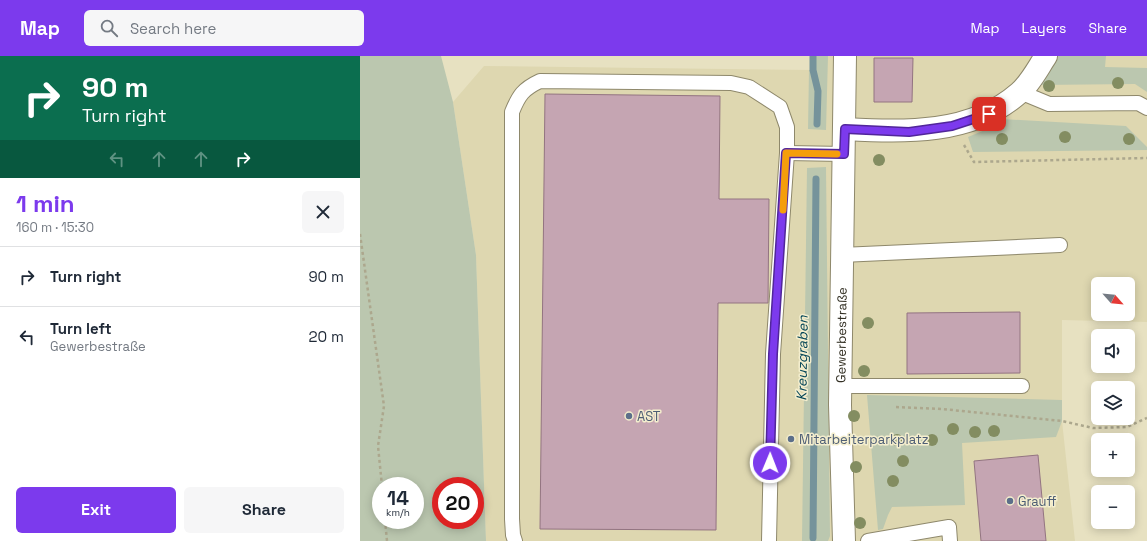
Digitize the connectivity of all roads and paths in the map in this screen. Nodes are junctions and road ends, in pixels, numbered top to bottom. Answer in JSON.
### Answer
{"nodes":[{"id":1,"x":845,"y":56,"type":"edge"},
{"id":2,"x":1046,"y":56,"type":"edge"},
{"id":3,"x":1020,"y":92,"type":"junction"},
{"id":4,"x":1147,"y":108,"type":"edge"},
{"id":5,"x":952,"y":126,"type":"junction"},
{"id":6,"x":845,"y":129,"type":"junction"},
{"id":7,"x":786,"y":153,"type":"junction"},
{"id":8,"x":844,"y":154,"type":"junction"},
{"id":9,"x":1147,"y":158,"type":"edge"},
{"id":10,"x":360,"y":234,"type":"edge"},
{"id":11,"x":1060,"y":245,"type":"dead end"},
{"id":12,"x":841,"y":255,"type":"junction"},
{"id":13,"x":840,"y":386,"type":"junction"},
{"id":14,"x":1022,"y":386,"type":"dead end"},
{"id":15,"x":895,"y":407,"type":"dead end"},
{"id":16,"x":1147,"y":418,"type":"edge"},
{"id":17,"x":381,"y":477,"type":"edge"},
{"id":18,"x":386,"y":529,"type":"edge"},
{"id":19,"x":387,"y":541,"type":"edge"},
{"id":20,"x":515,"y":541,"type":"edge"},
{"id":21,"x":769,"y":541,"type":"edge"},
{"id":22,"x":844,"y":541,"type":"edge"},
{"id":23,"x":868,"y":541,"type":"edge"},
{"id":24,"x":950,"y":541,"type":"edge"}],
"edges":[{"from":1,"to":6,"type":"street","name":"Gewerbestraße"},
{"from":2,"to":3,"type":"street"},
{"from":3,"to":4,"type":"lane"},
{"from":3,"to":5,"type":"street"},
{"from":5,"to":6,"type":"street"},
{"from":5,"to":9,"type":"path"},
{"from":6,"to":8,"type":"street","name":"Gewerbestraße"},
{"from":7,"to":8,"type":"lane"},
{"from":7,"to":20,"type":"lane"},
{"from":7,"to":21,"type":"lane"},
{"from":8,"to":12,"type":"street","name":"Gewerbestraße"},
{"from":10,"to":17,"type":"path"},
{"from":11,"to":12,"type":"lane"},
{"from":12,"to":13,"type":"street","name":"Gewerbestraße"},
{"from":13,"to":14,"type":"lane"},
{"from":13,"to":22,"type":"street","name":"Gewerbestraße"},
{"from":15,"to":16,"type":"path"},
{"from":18,"to":19,"type":"path"},
{"from":23,"to":24,"type":"lane"}]}
